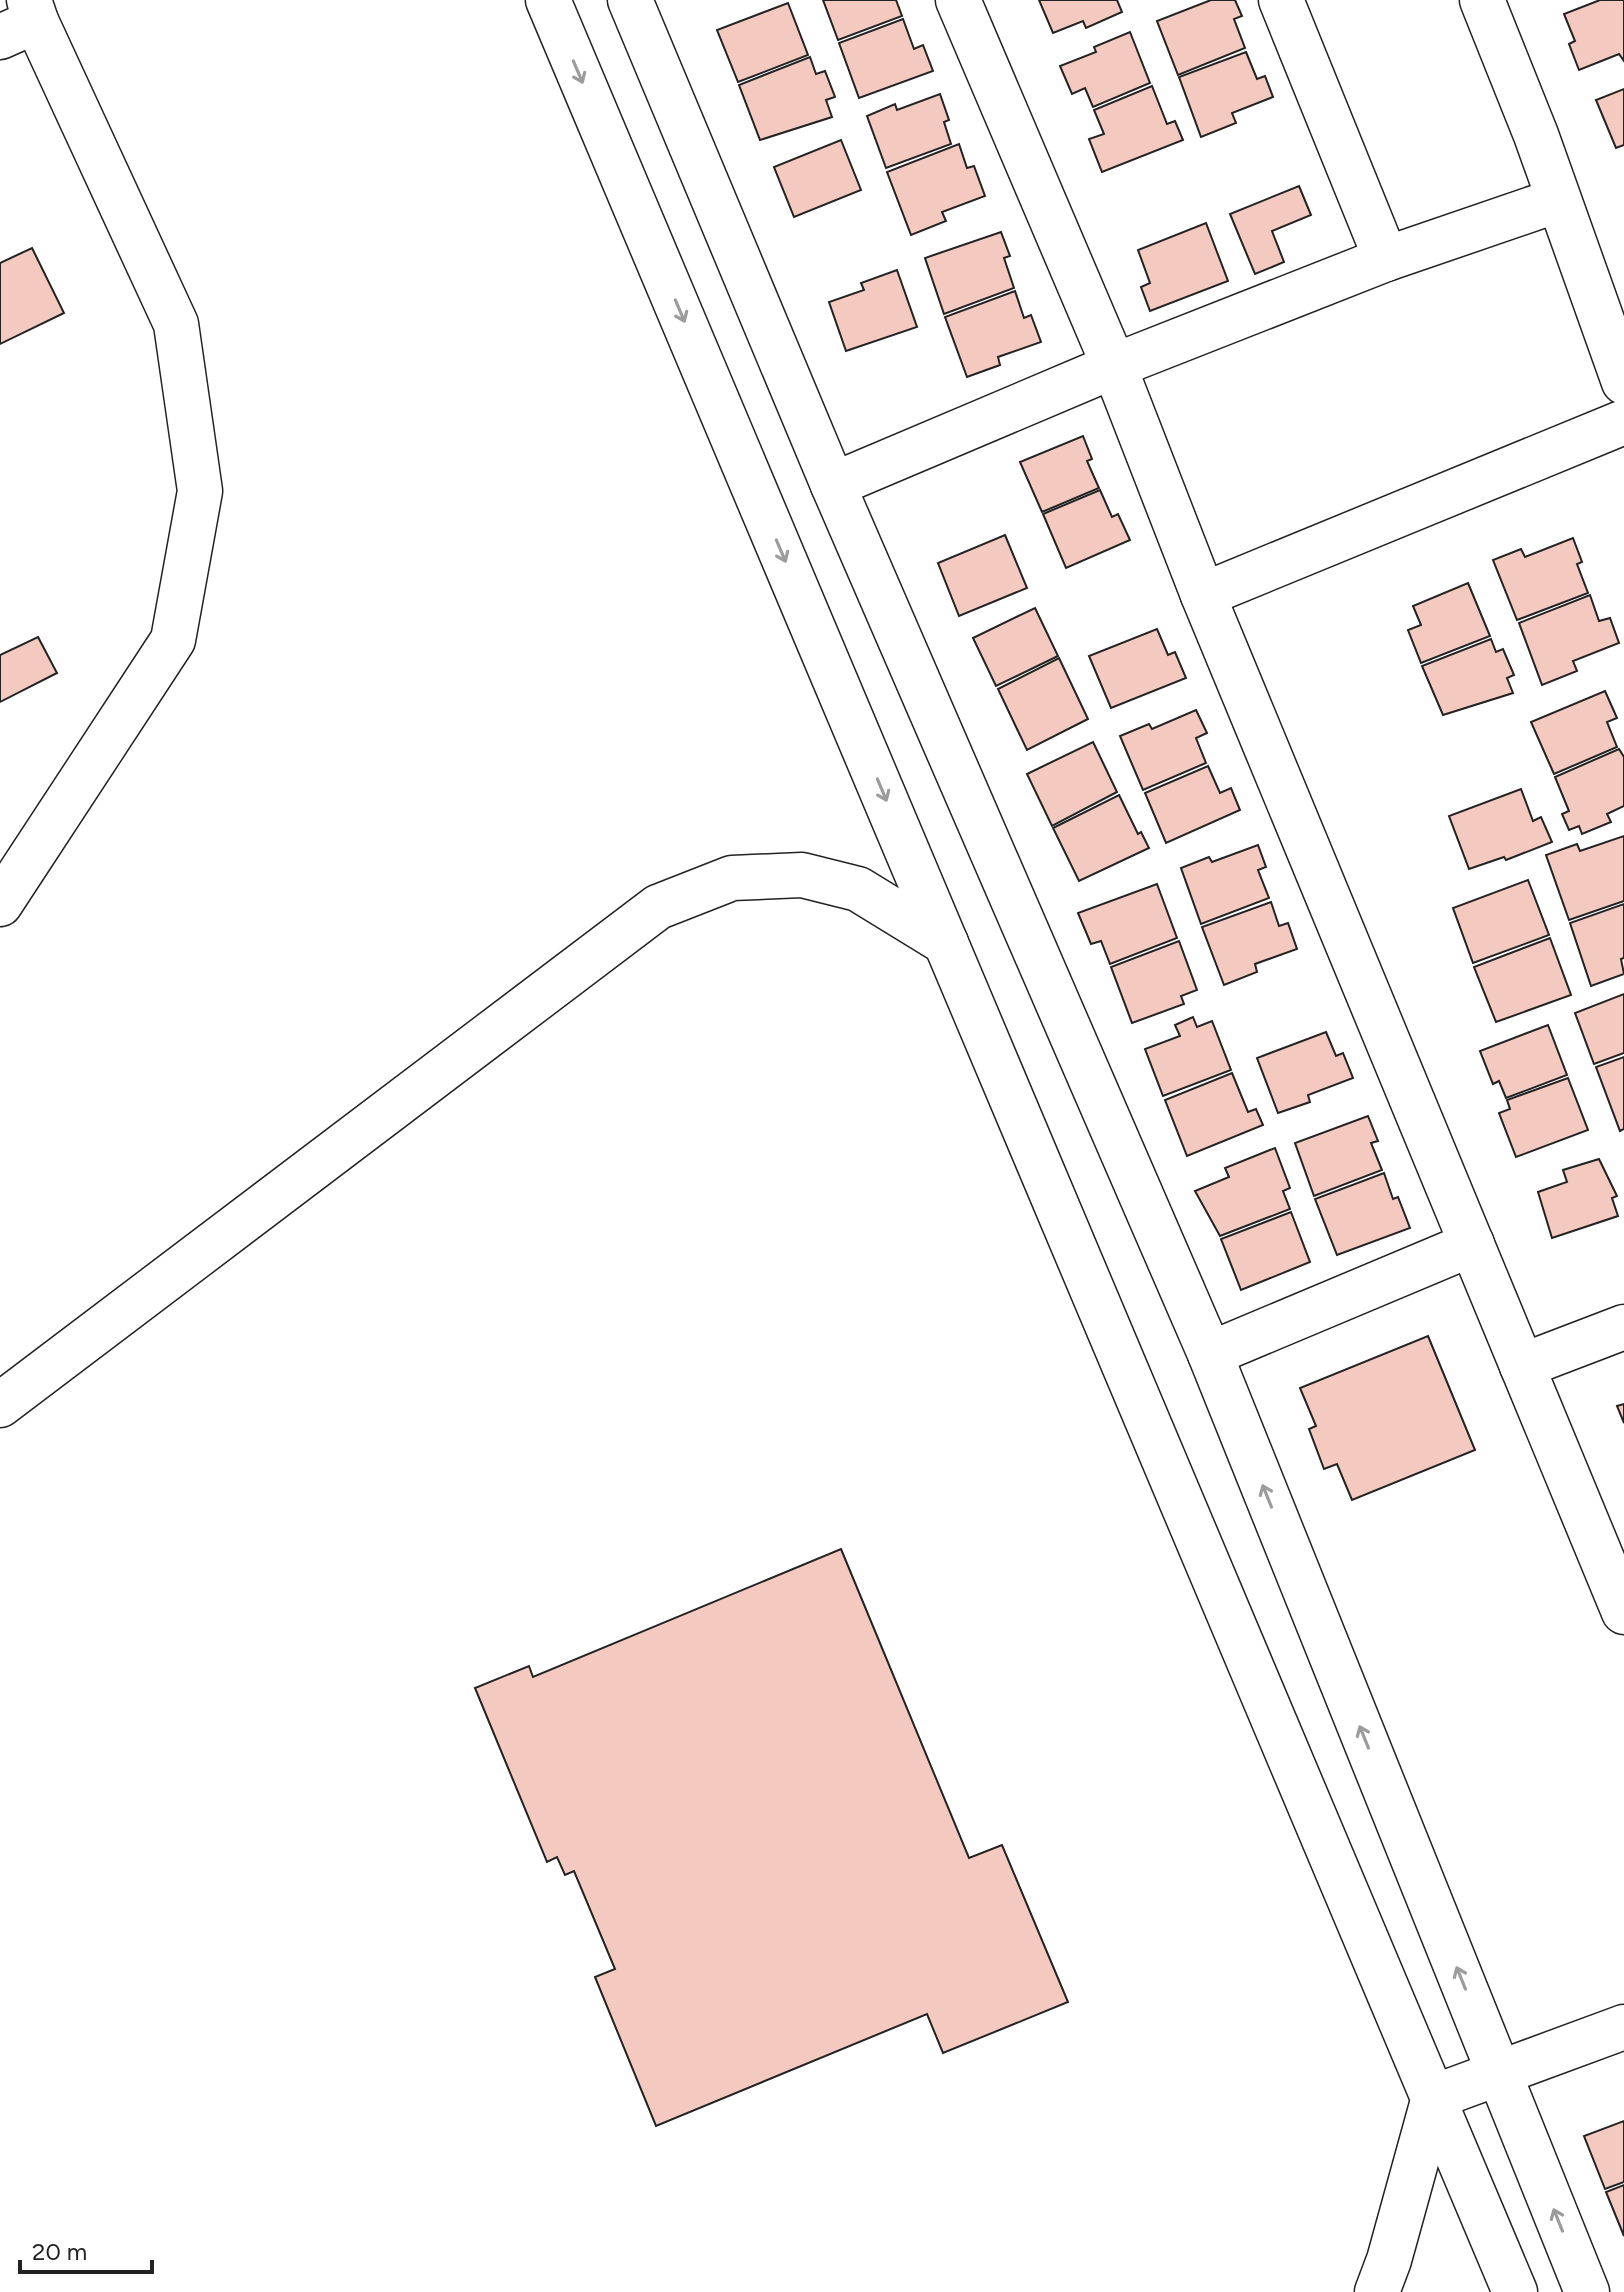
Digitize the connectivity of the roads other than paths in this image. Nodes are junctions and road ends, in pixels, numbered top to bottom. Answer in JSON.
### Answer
{"nodes":[{"id":1,"x":548,"y":0,"type":"edge"},
{"id":2,"x":630,"y":0,"type":"edge"},
{"id":3,"x":958,"y":0,"type":"edge"},
{"id":4,"x":1281,"y":0,"type":"edge"},
{"id":5,"x":1482,"y":0,"type":"edge"},
{"id":6,"x":22,"y":19,"type":"edge"},
{"id":7,"x":1558,"y":200,"type":"junction"},
{"id":8,"x":1386,"y":259,"type":"junction"},
{"id":9,"x":1114,"y":366,"type":"junction"},
{"id":10,"x":1624,"y":382,"type":"edge"},
{"id":11,"x":1624,"y":422,"type":"edge"},
{"id":12,"x":833,"y":485,"type":"junction"},
{"id":13,"x":1203,"y":595,"type":"junction"},
{"id":14,"x":0,"y":904,"type":"edge"},
{"id":15,"x":946,"y":943,"type":"junction"},
{"id":16,"x":1472,"y":1244,"type":"junction"},
{"id":17,"x":1624,"y":1327,"type":"edge"},
{"id":18,"x":1210,"y":1354,"type":"junction"},
{"id":19,"x":1522,"y":1366,"type":"junction"},
{"id":20,"x":0,"y":1405,"type":"edge"},
{"id":21,"x":1624,"y":1612,"type":"edge"},
{"id":22,"x":1624,"y":2027,"type":"edge"},
{"id":23,"x":1499,"y":2074,"type":"junction"},
{"id":24,"x":1434,"y":2097,"type":"junction"},
{"id":25,"x":1377,"y":2292,"type":"edge"},
{"id":26,"x":1515,"y":2292,"type":"edge"},
{"id":27,"x":1587,"y":2292,"type":"edge"}],
"edges":[{"from":1,"to":15,"type":"street","one_way":true},
{"from":2,"to":12,"type":"street"},
{"from":3,"to":9,"type":"street"},
{"from":4,"to":8,"type":"street"},
{"from":5,"to":7,"type":"street"},
{"from":6,"to":14,"type":"street"},
{"from":7,"to":8,"type":"street"},
{"from":7,"to":10,"type":"street"},
{"from":8,"to":9,"type":"street"},
{"from":9,"to":12,"type":"street"},
{"from":9,"to":13,"type":"street"},
{"from":11,"to":13,"type":"street"},
{"from":12,"to":18,"type":"street"},
{"from":13,"to":16,"type":"street"},
{"from":15,"to":20,"type":"street"},
{"from":15,"to":24,"type":"street"},
{"from":16,"to":18,"type":"street"},
{"from":16,"to":19,"type":"street"},
{"from":17,"to":19,"type":"street"},
{"from":23,"to":18,"type":"street","one_way":true},
{"from":19,"to":21,"type":"street"},
{"from":22,"to":23,"type":"street"},
{"from":23,"to":24,"type":"street"},
{"from":27,"to":23,"type":"street","one_way":true},
{"from":24,"to":25,"type":"street"},
{"from":24,"to":26,"type":"street"}]}
